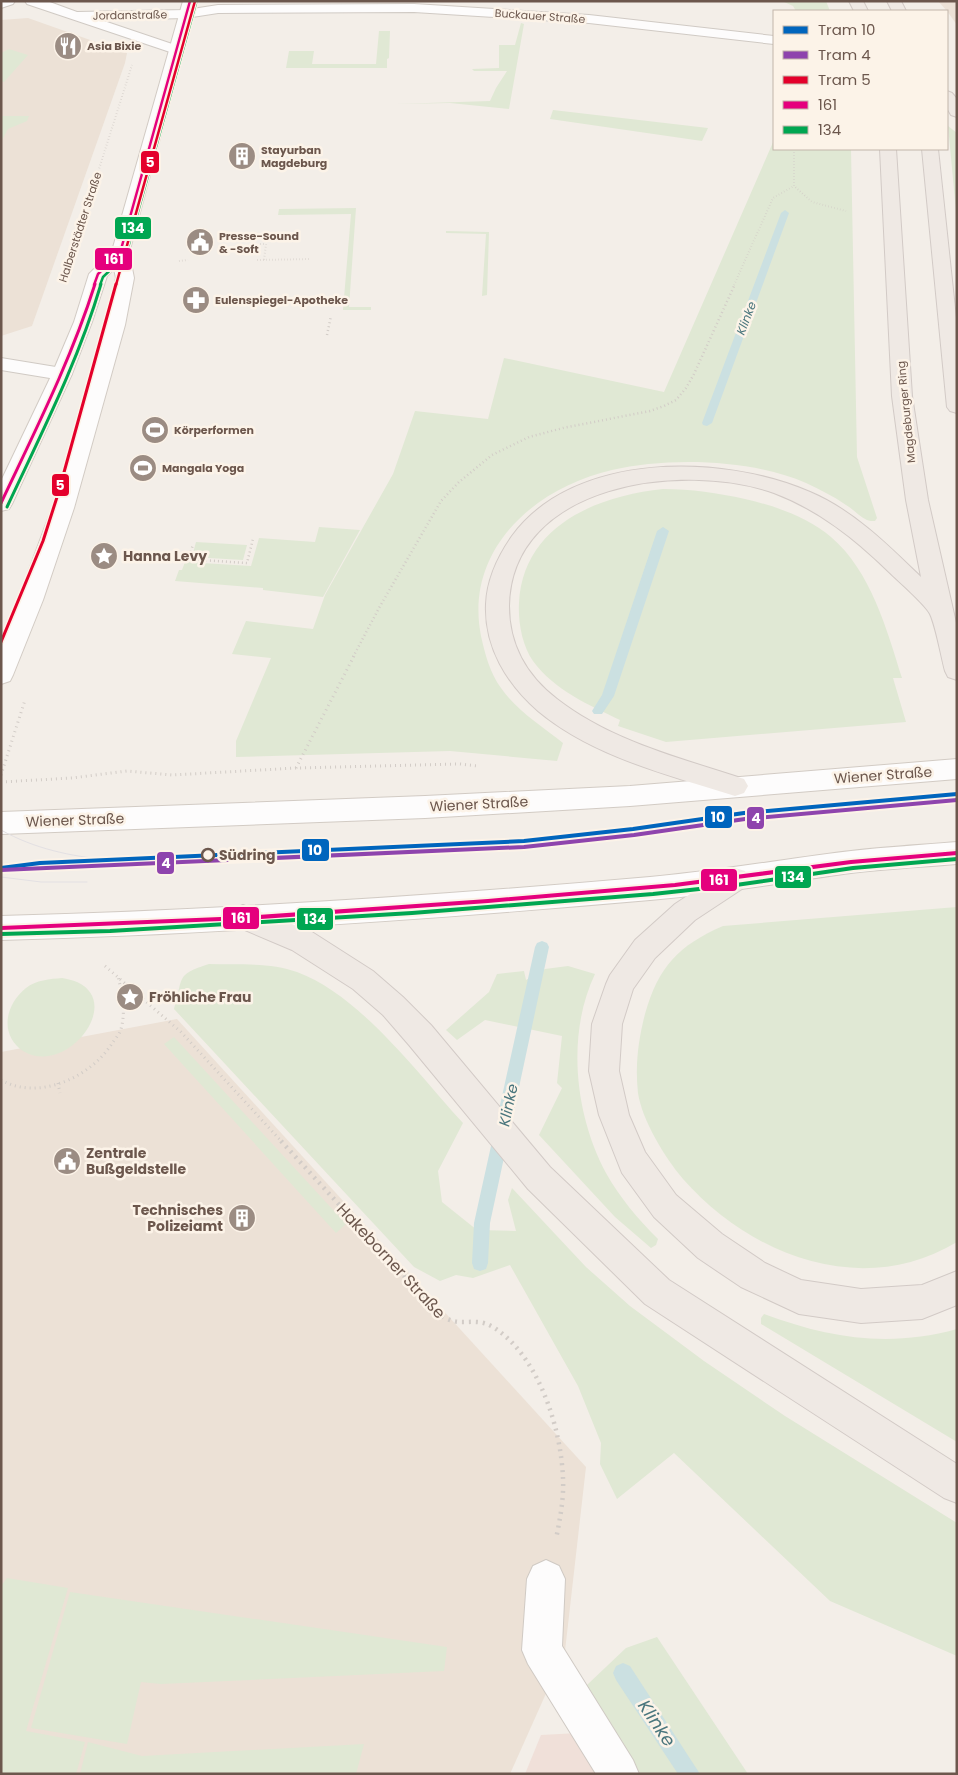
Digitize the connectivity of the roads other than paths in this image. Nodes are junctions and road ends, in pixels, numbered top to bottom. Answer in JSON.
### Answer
{"nodes":[{"id":1,"x":8,"y":1,"type":"edge"},
{"id":2,"x":32,"y":1,"type":"edge"},
{"id":3,"x":1,"y":4,"type":"edge"},
{"id":4,"x":188,"y":8,"type":"edge"},
{"id":5,"x":74,"y":16,"type":"junction"},
{"id":6,"x":773,"y":40,"type":"edge"},
{"id":7,"x":176,"y":50,"type":"junction"},
{"id":8,"x":948,"y":98,"type":"edge"},
{"id":9,"x":957,"y":112,"type":"edge"},
{"id":10,"x":888,"y":150,"type":"edge"},
{"id":11,"x":930,"y":150,"type":"edge"},
{"id":12,"x":120,"y":253,"type":"junction"},
{"id":13,"x":1,"y":364,"type":"edge"},
{"id":14,"x":62,"y":374,"type":"junction"},
{"id":15,"x":957,"y":407,"type":"edge"},
{"id":16,"x":1,"y":504,"type":"edge"},
{"id":17,"x":939,"y":608,"type":"junction"},
{"id":18,"x":957,"y":671,"type":"edge"},
{"id":19,"x":1,"y":675,"type":"edge"},
{"id":20,"x":957,"y":769,"type":"edge"},
{"id":21,"x":735,"y":786,"type":"junction"},
{"id":22,"x":1,"y":823,"type":"edge"},
{"id":23,"x":957,"y":853,"type":"edge"},
{"id":24,"x":735,"y":879,"type":"junction"},
{"id":25,"x":243,"y":917,"type":"junction"},
{"id":26,"x":1,"y":928,"type":"edge"},
{"id":27,"x":957,"y":1288,"type":"edge"},
{"id":28,"x":957,"y":1485,"type":"edge"},
{"id":29,"x":546,"y":1579,"type":"road end"},
{"id":30,"x":619,"y":1774,"type":"edge"}],
"edges":[{"from":1,"to":3,"type":"main road"},
{"from":2,"to":5,"type":"main road","name":"Jordanstraße"},
{"from":4,"to":5,"type":"main road","name":"Jordanstraße"},
{"from":4,"to":6,"type":"main road","name":"Buckauer Straße"},
{"from":4,"to":7,"type":"main road"},
{"from":5,"to":7,"type":"main road","name":"Jordanstraße"},
{"from":7,"to":12,"type":"main road"},
{"from":8,"to":9,"type":"highway"},
{"from":10,"to":17,"type":"highway","name":"Magdeburger Ring"},
{"from":11,"to":15,"type":"highway"},
{"from":12,"to":14,"type":"main road"},
{"from":12,"to":19,"type":"main road"},
{"from":13,"to":14,"type":"main road"},
{"from":14,"to":16,"type":"main road"},
{"from":17,"to":18,"type":"highway","name":"Magdeburger Ring"},
{"from":17,"to":21,"type":"highway"},
{"from":20,"to":21,"type":"main road","name":"Wiener Straße"},
{"from":21,"to":22,"type":"main road","name":"Wiener Straße"},
{"from":23,"to":24,"type":"main road"},
{"from":24,"to":25,"type":"main road"},
{"from":24,"to":27,"type":"highway"},
{"from":25,"to":26,"type":"main road"},
{"from":25,"to":28,"type":"highway"},
{"from":29,"to":30,"type":"main road"}]}
